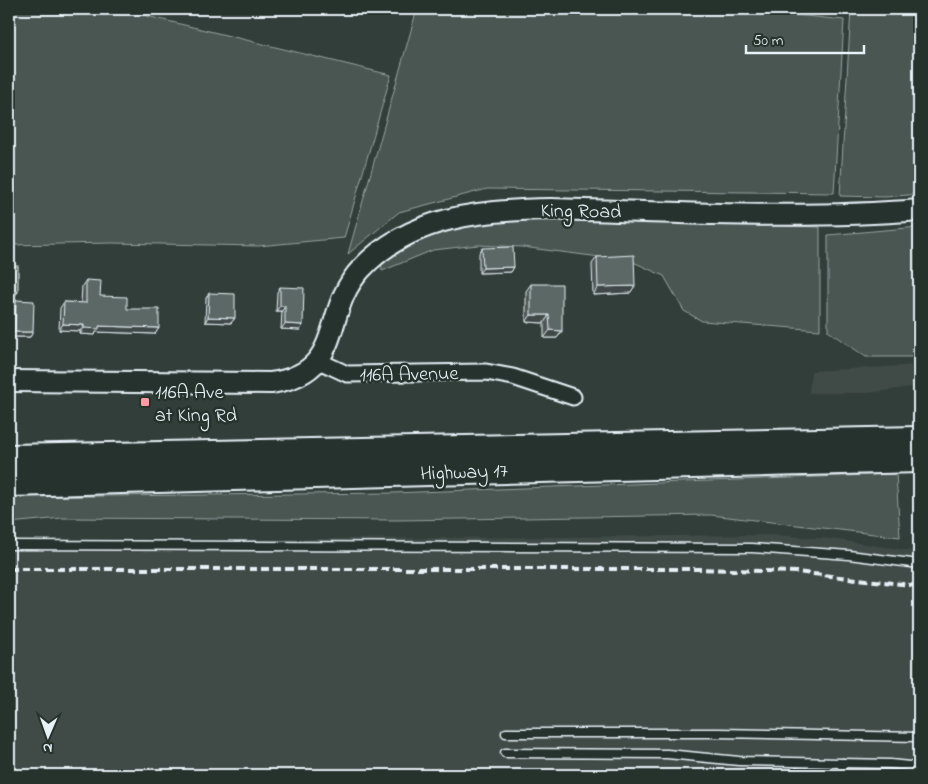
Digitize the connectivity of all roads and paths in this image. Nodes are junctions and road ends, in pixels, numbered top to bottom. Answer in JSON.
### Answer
{"nodes":[{"id":1,"x":919,"y":210,"type":"edge"},
{"id":2,"x":319,"y":361,"type":"junction"},
{"id":3,"x":9,"y":381,"type":"edge"},
{"id":4,"x":573,"y":398,"type":"dead end"},
{"id":5,"x":919,"y":440,"type":"edge"},
{"id":6,"x":9,"y":458,"type":"edge"},
{"id":7,"x":919,"y":459,"type":"edge"},
{"id":8,"x":9,"y":483,"type":"edge"},
{"id":9,"x":9,"y":545,"type":"edge"},
{"id":10,"x":919,"y":564,"type":"edge"},
{"id":11,"x":506,"y":733,"type":"dead end"},
{"id":12,"x":919,"y":737,"type":"edge"},
{"id":13,"x":505,"y":753,"type":"dead end"},
{"id":14,"x":843,"y":763,"type":"junction"},
{"id":15,"x":919,"y":767,"type":"edge"},
{"id":16,"x":841,"y":775,"type":"edge"}],
"edges":[{"from":1,"to":2,"type":"street","name":"King Road"},
{"from":2,"to":3,"type":"street"},
{"from":2,"to":4,"type":"street","name":"116A Avenue"},
{"from":5,"to":6,"type":"highway","name":"Highway 17"},
{"from":7,"to":8,"type":"highway","name":"Highway 17"},
{"from":9,"to":10,"type":"lane"},
{"from":11,"to":12,"type":"lane"},
{"from":13,"to":14,"type":"lane"},
{"from":14,"to":15,"type":"lane"},
{"from":14,"to":16,"type":"lane"}]}
